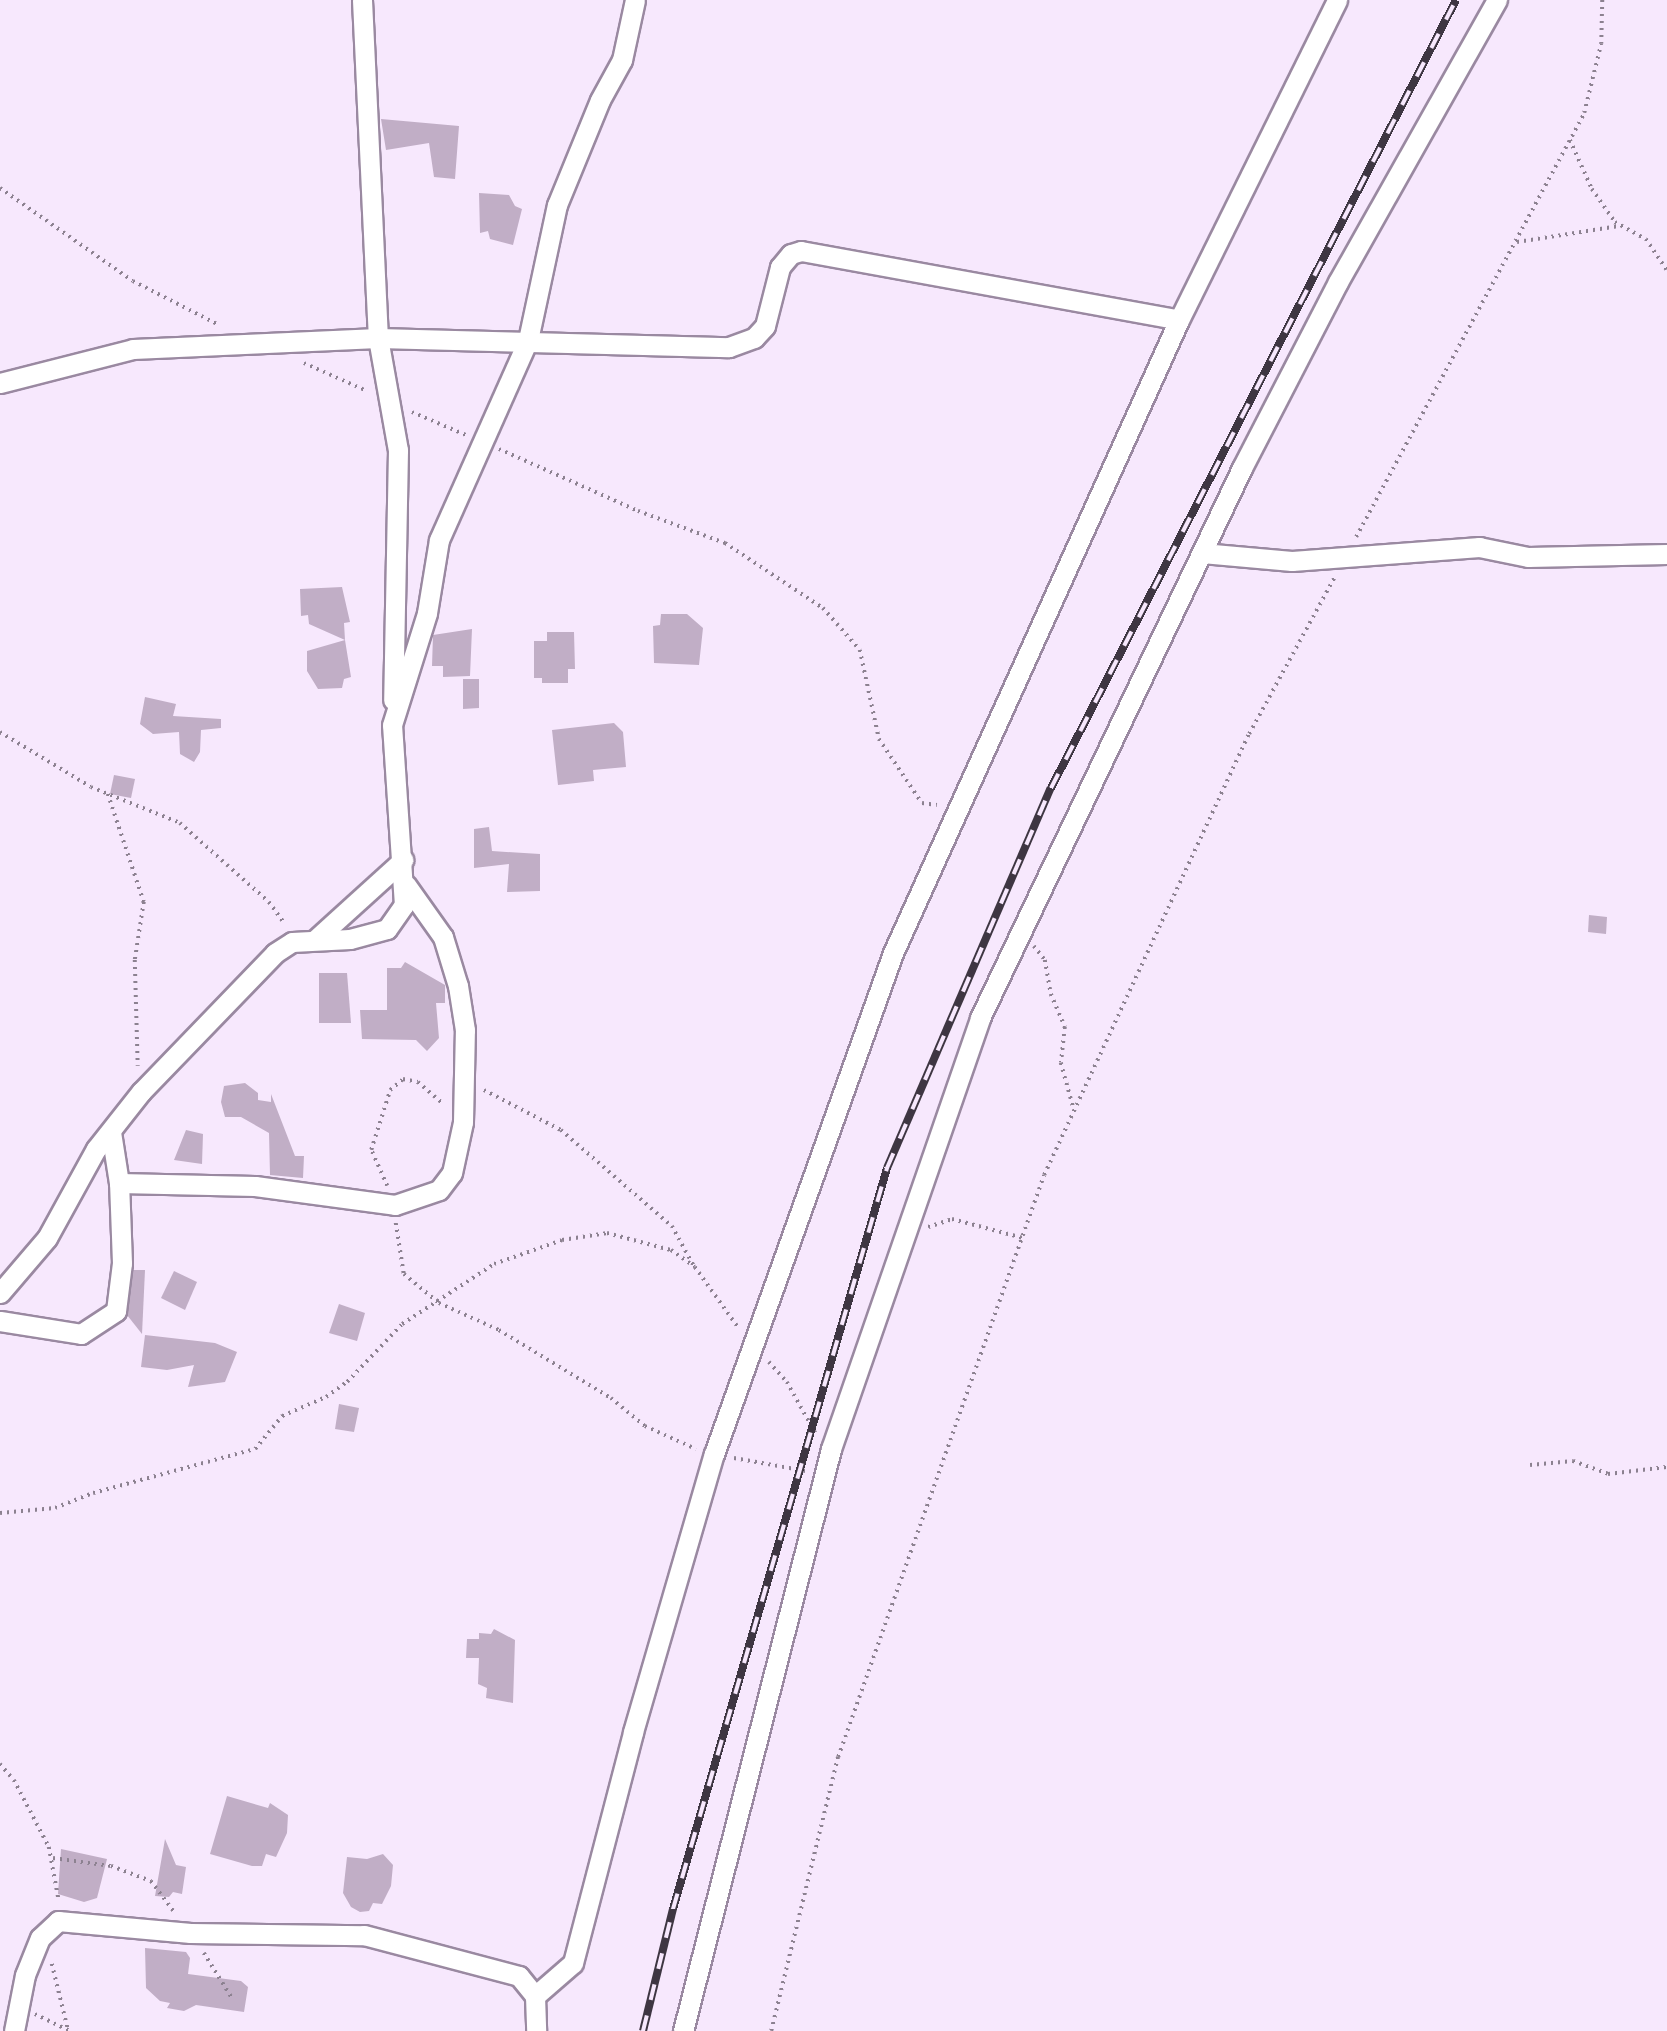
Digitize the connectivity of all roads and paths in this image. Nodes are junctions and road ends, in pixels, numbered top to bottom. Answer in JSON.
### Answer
{"nodes":[{"id":1,"x":362,"y":0,"type":"edge"},
{"id":2,"x":635,"y":0,"type":"edge"},
{"id":3,"x":1337,"y":0,"type":"edge"},
{"id":4,"x":1497,"y":0,"type":"edge"},
{"id":5,"x":1602,"y":0,"type":"edge"},
{"id":6,"x":1570,"y":140,"type":"junction"},
{"id":7,"x":0,"y":188,"type":"edge"},
{"id":8,"x":1619,"y":226,"type":"junction"},
{"id":9,"x":1516,"y":242,"type":"junction"},
{"id":10,"x":1667,"y":270,"type":"edge"},
{"id":11,"x":1179,"y":320,"type":"junction"},
{"id":12,"x":219,"y":326,"type":"dead end"},
{"id":13,"x":378,"y":338,"type":"junction"},
{"id":14,"x":528,"y":340,"type":"junction"},
{"id":15,"x":297,"y":360,"type":"dead end"},
{"id":16,"x":0,"y":383,"type":"edge"},
{"id":17,"x":393,"y":403,"type":"junction"},
{"id":18,"x":483,"y":442,"type":"junction"},
{"id":19,"x":1202,"y":553,"type":"junction"},
{"id":20,"x":1667,"y":554,"type":"edge"},
{"id":21,"x":1344,"y":560,"type":"junction"},
{"id":22,"x":392,"y":725,"type":"junction"},
{"id":23,"x":0,"y":732,"type":"edge"},
{"id":24,"x":108,"y":794,"type":"junction"},
{"id":25,"x":951,"y":816,"type":"junction"},
{"id":26,"x":403,"y":860,"type":"junction"},
{"id":27,"x":406,"y":885,"type":"junction"},
{"id":28,"x":1021,"y":932,"type":"junction"},
{"id":29,"x":316,"y":939,"type":"junction"},
{"id":30,"x":292,"y":942,"type":"junction"},
{"id":31,"x":464,"y":1079,"type":"junction"},
{"id":32,"x":141,"y":1092,"type":"junction"},
{"id":33,"x":1074,"y":1111,"type":"junction"},
{"id":34,"x":463,"y":1122,"type":"junction"},
{"id":35,"x":111,"y":1132,"type":"junction"},
{"id":36,"x":119,"y":1183,"type":"junction"},
{"id":37,"x":395,"y":1205,"type":"junction"},
{"id":38,"x":1023,"y":1238,"type":"junction"},
{"id":39,"x":901,"y":1244,"type":"junction"},
{"id":40,"x":695,"y":1267,"type":"junction"},
{"id":41,"x":0,"y":1293,"type":"edge"},
{"id":42,"x":439,"y":1303,"type":"junction"},
{"id":43,"x":0,"y":1321,"type":"edge"},
{"id":44,"x":752,"y":1343,"type":"junction"},
{"id":45,"x":831,"y":1449,"type":"junction"},
{"id":46,"x":714,"y":1454,"type":"junction"},
{"id":47,"x":1530,"y":1465,"type":"dead end"},
{"id":48,"x":1667,"y":1467,"type":"edge"},
{"id":49,"x":823,"y":1476,"type":"junction"},
{"id":50,"x":0,"y":1513,"type":"edge"},
{"id":51,"x":0,"y":1764,"type":"edge"},
{"id":52,"x":58,"y":1921,"type":"junction"},
{"id":53,"x":52,"y":1956,"type":"dead end"},
{"id":54,"x":535,"y":1996,"type":"junction"},
{"id":55,"x":68,"y":2029,"type":"dead end"},
{"id":56,"x":14,"y":2031,"type":"edge"},
{"id":57,"x":536,"y":2031,"type":"edge"},
{"id":58,"x":683,"y":2031,"type":"edge"},
{"id":59,"x":771,"y":2031,"type":"edge"}],
"edges":[{"from":1,"to":13,"type":"street"},
{"from":2,"to":14,"type":"street"},
{"from":3,"to":11,"type":"street"},
{"from":4,"to":19,"type":"street"},
{"from":5,"to":6,"type":"path"},
{"from":6,"to":8,"type":"path"},
{"from":6,"to":9,"type":"path"},
{"from":7,"to":12,"type":"path"},
{"from":8,"to":9,"type":"path"},
{"from":8,"to":10,"type":"path"},
{"from":9,"to":21,"type":"path"},
{"from":11,"to":14,"type":"street"},
{"from":11,"to":25,"type":"street"},
{"from":13,"to":14,"type":"street"},
{"from":13,"to":16,"type":"street"},
{"from":13,"to":17,"type":"street"},
{"from":14,"to":18,"type":"street"},
{"from":15,"to":17,"type":"path"},
{"from":17,"to":18,"type":"path"},
{"from":17,"to":22,"type":"street"},
{"from":18,"to":22,"type":"street"},
{"from":18,"to":25,"type":"path"},
{"from":19,"to":21,"type":"street"},
{"from":19,"to":28,"type":"street"},
{"from":20,"to":21,"type":"street"},
{"from":21,"to":33,"type":"path"},
{"from":22,"to":26,"type":"street"},
{"from":23,"to":24,"type":"path"},
{"from":24,"to":30,"type":"path"},
{"from":24,"to":32,"type":"path"},
{"from":25,"to":44,"type":"street"},
{"from":26,"to":27,"type":"street"},
{"from":26,"to":29,"type":"street"},
{"from":27,"to":29,"type":"street"},
{"from":27,"to":31,"type":"street"},
{"from":28,"to":33,"type":"path"},
{"from":28,"to":39,"type":"street"},
{"from":29,"to":30,"type":"street"},
{"from":30,"to":32,"type":"street"},
{"from":31,"to":34,"type":"street"},
{"from":31,"to":40,"type":"path"},
{"from":32,"to":35,"type":"street"},
{"from":33,"to":38,"type":"path"},
{"from":34,"to":37,"type":"street"},
{"from":34,"to":37,"type":"path"},
{"from":35,"to":36,"type":"street"},
{"from":35,"to":41,"type":"street"},
{"from":36,"to":37,"type":"street"},
{"from":36,"to":43,"type":"street"},
{"from":37,"to":42,"type":"path"},
{"from":38,"to":39,"type":"path"},
{"from":38,"to":59,"type":"path"},
{"from":39,"to":45,"type":"street"},
{"from":40,"to":42,"type":"path"},
{"from":40,"to":44,"type":"path"},
{"from":42,"to":46,"type":"path"},
{"from":42,"to":50,"type":"path"},
{"from":44,"to":45,"type":"path"},
{"from":44,"to":46,"type":"street"},
{"from":45,"to":49,"type":"street"},
{"from":46,"to":49,"type":"path"},
{"from":46,"to":54,"type":"street"},
{"from":47,"to":48,"type":"path"},
{"from":49,"to":58,"type":"street"},
{"from":51,"to":52,"type":"path"},
{"from":52,"to":54,"type":"street"},
{"from":52,"to":56,"type":"street"},
{"from":53,"to":55,"type":"path"},
{"from":54,"to":57,"type":"street"}]}
